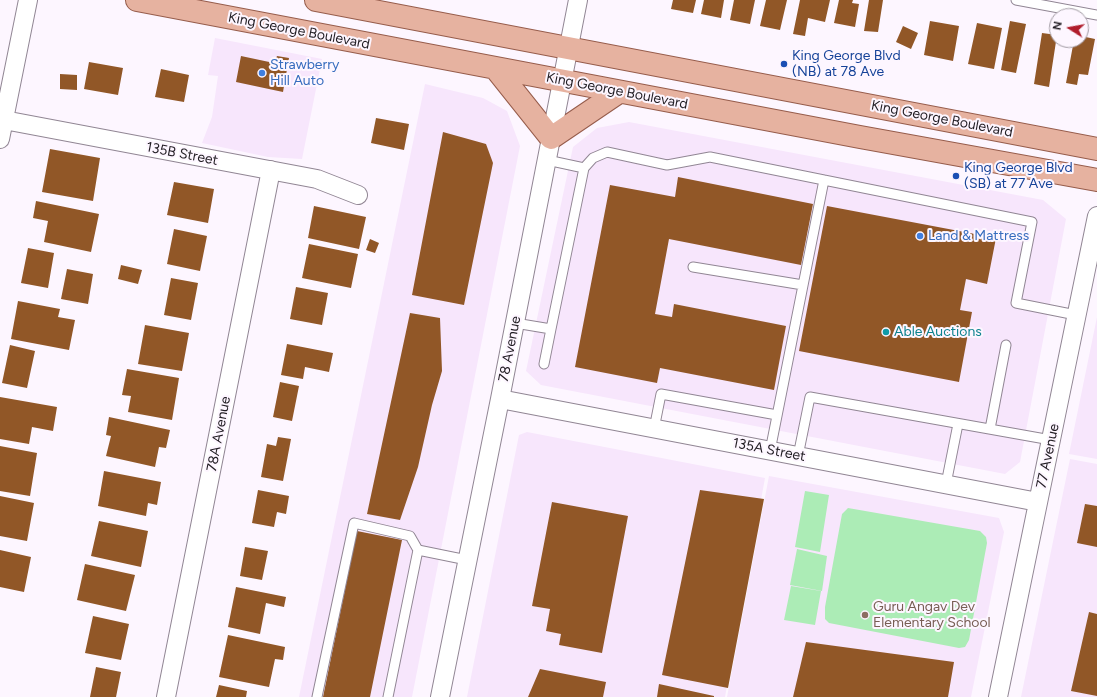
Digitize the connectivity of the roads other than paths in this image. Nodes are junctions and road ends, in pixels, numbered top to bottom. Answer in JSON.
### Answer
{"nodes":[{"id":1,"x":28,"y":0,"type":"edge"},
{"id":2,"x":138,"y":0,"type":"edge"},
{"id":3,"x":316,"y":0,"type":"edge"},
{"id":4,"x":578,"y":0,"type":"edge"},
{"id":5,"x":1016,"y":0,"type":"edge"},
{"id":6,"x":1097,"y":16,"type":"edge"},
{"id":7,"x":568,"y":48,"type":"junction"},
{"id":8,"x":496,"y":69,"type":"junction"},
{"id":9,"x":562,"y":81,"type":"junction"},
{"id":10,"x":619,"y":92,"type":"junction"},
{"id":11,"x":4,"y":120,"type":"junction"},
{"id":12,"x":551,"y":138,"type":"junction"},
{"id":13,"x":0,"y":139,"type":"edge"},
{"id":14,"x":1097,"y":149,"type":"edge"},
{"id":15,"x":547,"y":160,"type":"junction"},
{"id":16,"x":584,"y":168,"type":"junction"},
{"id":17,"x":272,"y":170,"type":"junction"},
{"id":18,"x":824,"y":180,"type":"junction"},
{"id":19,"x":1097,"y":180,"type":"edge"},
{"id":20,"x":358,"y":195,"type":"dead end"},
{"id":21,"x":1097,"y":216,"type":"edge"},
{"id":22,"x":693,"y":267,"type":"dead end"},
{"id":23,"x":803,"y":285,"type":"junction"},
{"id":24,"x":1076,"y":315,"type":"junction"},
{"id":25,"x":515,"y":323,"type":"junction"},
{"id":26,"x":551,"y":329,"type":"junction"},
{"id":27,"x":1006,"y":345,"type":"dead end"},
{"id":28,"x":544,"y":364,"type":"dead end"},
{"id":29,"x":500,"y":399,"type":"junction"},
{"id":30,"x":778,"y":414,"type":"junction"},
{"id":31,"x":958,"y":424,"type":"junction"},
{"id":32,"x":654,"y":429,"type":"junction"},
{"id":33,"x":990,"y":429,"type":"junction"},
{"id":34,"x":1051,"y":440,"type":"junction"},
{"id":35,"x":770,"y":451,"type":"junction"},
{"id":36,"x":798,"y":456,"type":"junction"},
{"id":37,"x":946,"y":484,"type":"junction"},
{"id":38,"x":1038,"y":502,"type":"junction"},
{"id":39,"x":418,"y":550,"type":"junction"},
{"id":40,"x":467,"y":560,"type":"junction"},
{"id":41,"x":166,"y":697,"type":"edge"},
{"id":42,"x":317,"y":697,"type":"edge"},
{"id":43,"x":388,"y":697,"type":"edge"},
{"id":44,"x":440,"y":697,"type":"edge"},
{"id":45,"x":998,"y":697,"type":"edge"}],
"edges":[{"from":1,"to":11,"type":"street"},
{"from":2,"to":8,"type":"main road","name":"King George Boulevard"},
{"from":3,"to":7,"type":"main road","name":"King George Boulevard"},
{"from":4,"to":7,"type":"street","name":"78 Avenue"},
{"from":5,"to":6,"type":"lane"},
{"from":7,"to":9,"type":"street","name":"78 Avenue"},
{"from":7,"to":14,"type":"main road","name":"King George Boulevard"},
{"from":8,"to":9,"type":"main road","name":"King George Boulevard"},
{"from":8,"to":12,"type":"main road"},
{"from":9,"to":10,"type":"main road","name":"King George Boulevard"},
{"from":9,"to":12,"type":"street","name":"78 Avenue"},
{"from":10,"to":12,"type":"main road"},
{"from":10,"to":19,"type":"main road","name":"King George Boulevard"},
{"from":11,"to":13,"type":"street"},
{"from":11,"to":17,"type":"street","name":"135B Street"},
{"from":12,"to":15,"type":"street","name":"78 Avenue"},
{"from":15,"to":16,"type":"lane"},
{"from":15,"to":25,"type":"street","name":"78 Avenue"},
{"from":16,"to":18,"type":"lane"},
{"from":16,"to":26,"type":"lane"},
{"from":17,"to":20,"type":"street","name":"135B Street"},
{"from":17,"to":41,"type":"street","name":"78A Avenue"},
{"from":18,"to":23,"type":"lane"},
{"from":18,"to":24,"type":"lane"},
{"from":21,"to":24,"type":"street","name":"77 Avenue"},
{"from":22,"to":23,"type":"lane"},
{"from":23,"to":30,"type":"lane"},
{"from":24,"to":34,"type":"street","name":"77 Avenue"},
{"from":25,"to":26,"type":"lane"},
{"from":25,"to":29,"type":"street","name":"78 Avenue"},
{"from":26,"to":28,"type":"lane"},
{"from":27,"to":33,"type":"lane"},
{"from":29,"to":32,"type":"street","name":"135A Street"},
{"from":29,"to":40,"type":"street","name":"78 Avenue"},
{"from":30,"to":32,"type":"lane"},
{"from":30,"to":35,"type":"lane"},
{"from":31,"to":33,"type":"lane"},
{"from":31,"to":36,"type":"lane"},
{"from":31,"to":37,"type":"lane"},
{"from":32,"to":35,"type":"street","name":"135A Street"},
{"from":33,"to":34,"type":"lane"},
{"from":34,"to":38,"type":"street","name":"77 Avenue"},
{"from":35,"to":36,"type":"street","name":"135A Street"},
{"from":36,"to":37,"type":"street","name":"135A Street"},
{"from":37,"to":38,"type":"street","name":"135A Street"},
{"from":38,"to":45,"type":"street","name":"77 Avenue"},
{"from":39,"to":40,"type":"lane"},
{"from":39,"to":42,"type":"lane"},
{"from":39,"to":43,"type":"lane"},
{"from":40,"to":44,"type":"street","name":"78 Avenue"}]}
